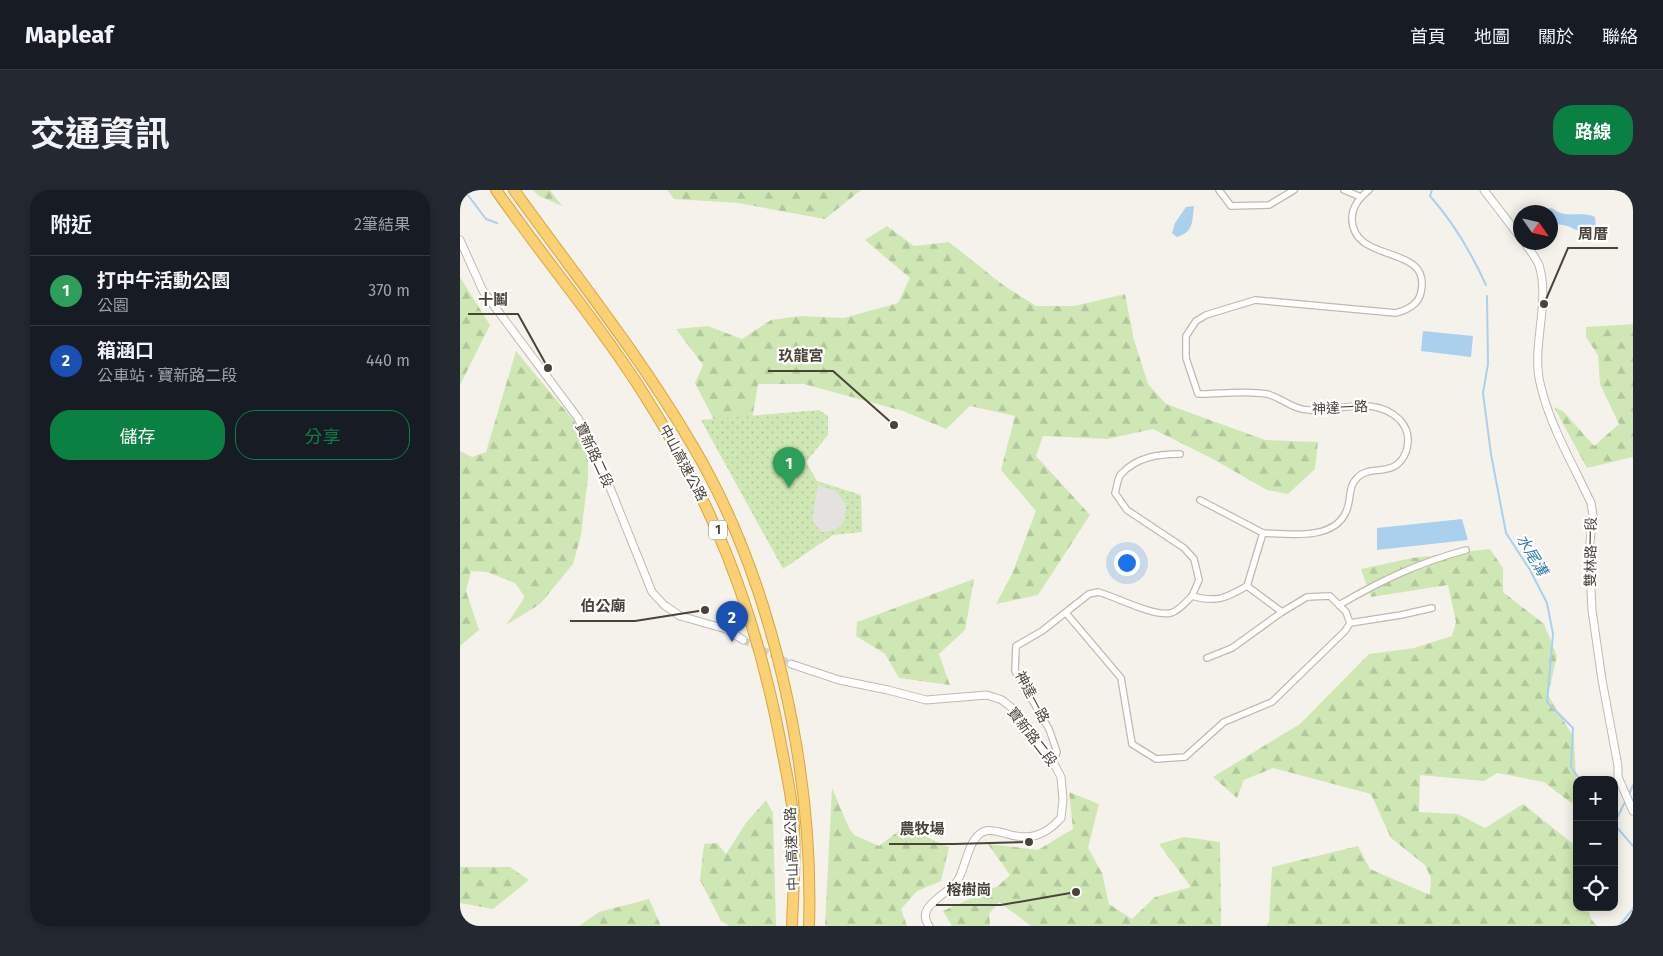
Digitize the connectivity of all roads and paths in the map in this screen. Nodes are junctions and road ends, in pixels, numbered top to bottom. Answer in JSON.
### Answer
{"nodes":[{"id":1,"x":496,"y":190,"type":"edge"},
{"id":2,"x":514,"y":190,"type":"edge"},
{"id":3,"x":1219,"y":190,"type":"edge"},
{"id":4,"x":1294,"y":190,"type":"edge"},
{"id":5,"x":1344,"y":190,"type":"edge"},
{"id":6,"x":1369,"y":190,"type":"edge"},
{"id":7,"x":1484,"y":190,"type":"edge"},
{"id":8,"x":1361,"y":197,"type":"junction"},
{"id":9,"x":1513,"y":228,"type":"edge"},
{"id":10,"x":460,"y":240,"type":"edge"},
{"id":11,"x":1529,"y":250,"type":"edge"},
{"id":12,"x":1180,"y":454,"type":"dead end"},
{"id":13,"x":1200,"y":500,"type":"dead end"},
{"id":14,"x":1263,"y":532,"type":"junction"},
{"id":15,"x":1466,"y":550,"type":"dead end"},
{"id":16,"x":1247,"y":586,"type":"junction"},
{"id":17,"x":1192,"y":596,"type":"junction"},
{"id":18,"x":1339,"y":605,"type":"junction"},
{"id":19,"x":1432,"y":608,"type":"dead end"},
{"id":20,"x":1282,"y":612,"type":"junction"},
{"id":21,"x":1066,"y":614,"type":"junction"},
{"id":22,"x":1350,"y":622,"type":"junction"},
{"id":23,"x":743,"y":640,"type":"tunnel mouth"},
{"id":24,"x":1207,"y":658,"type":"dead end"},
{"id":25,"x":791,"y":664,"type":"tunnel mouth"},
{"id":26,"x":1053,"y":762,"type":"junction"},
{"id":27,"x":1633,"y":811,"type":"edge"},
{"id":28,"x":792,"y":926,"type":"edge"},
{"id":29,"x":810,"y":926,"type":"edge"},
{"id":30,"x":929,"y":926,"type":"edge"}],
"edges":[{"from":1,"to":28,"type":"highway","name":"中山高速公路","number":"1"},
{"from":2,"to":29,"type":"highway","name":"中山高速公路","number":"1"},
{"from":3,"to":4,"type":"street"},
{"from":5,"to":8,"type":"street"},
{"from":6,"to":8,"type":"street","name":"神達一路"},
{"from":7,"to":9,"type":"street"},
{"from":8,"to":14,"type":"street","name":"神達一路"},
{"from":10,"to":23,"type":"street","name":"寶新路二段"},
{"from":11,"to":27,"type":"street","name":"雙林路一段"},
{"from":12,"to":17,"type":"street"},
{"from":13,"to":14,"type":"street"},
{"from":14,"to":16,"type":"street"},
{"from":15,"to":18,"type":"street"},
{"from":16,"to":17,"type":"street"},
{"from":16,"to":20,"type":"street"},
{"from":17,"to":21,"type":"street","name":"神達一路"},
{"from":18,"to":20,"type":"street"},
{"from":18,"to":22,"type":"street"},
{"from":19,"to":22,"type":"street"},
{"from":20,"to":24,"type":"street"},
{"from":21,"to":22,"type":"street"},
{"from":21,"to":26,"type":"street","name":"神達一路"},
{"from":25,"to":26,"type":"street","name":"寶新路二段"},
{"from":26,"to":30,"type":"street","name":"寶新路二段"}]}
